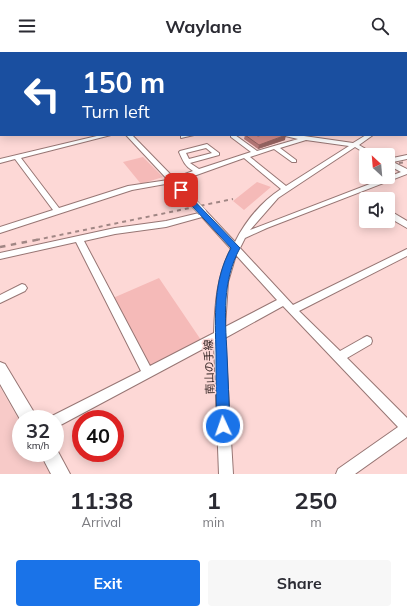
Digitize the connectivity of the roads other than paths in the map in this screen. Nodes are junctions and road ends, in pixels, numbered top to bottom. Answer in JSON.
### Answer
{"nodes":[{"id":1,"x":104,"y":136,"type":"edge"},
{"id":2,"x":130,"y":136,"type":"edge"},
{"id":3,"x":187,"y":136,"type":"edge"},
{"id":4,"x":233,"y":136,"type":"dead end"},
{"id":5,"x":293,"y":136,"type":"edge"},
{"id":6,"x":329,"y":136,"type":"edge"},
{"id":7,"x":183,"y":137,"type":"dead end"},
{"id":8,"x":362,"y":138,"type":"edge"},
{"id":9,"x":304,"y":139,"type":"junction"},
{"id":10,"x":323,"y":140,"type":"junction"},
{"id":11,"x":275,"y":147,"type":"junction"},
{"id":12,"x":368,"y":148,"type":"edge"},
{"id":13,"x":256,"y":153,"type":"junction"},
{"id":14,"x":245,"y":156,"type":"junction"},
{"id":15,"x":17,"y":157,"type":"junction"},
{"id":16,"x":407,"y":157,"type":"edge"},
{"id":17,"x":395,"y":160,"type":"edge"},
{"id":18,"x":0,"y":161,"type":"edge"},
{"id":19,"x":294,"y":161,"type":"dead end"},
{"id":20,"x":186,"y":162,"type":"junction"},
{"id":21,"x":395,"y":166,"type":"edge"},
{"id":22,"x":198,"y":172,"type":"junction"},
{"id":23,"x":406,"y":172,"type":"edge"},
{"id":24,"x":172,"y":181,"type":"junction"},
{"id":25,"x":286,"y":189,"type":"junction"},
{"id":26,"x":58,"y":212,"type":"junction"},
{"id":27,"x":203,"y":213,"type":"junction"},
{"id":28,"x":395,"y":218,"type":"edge"},
{"id":29,"x":407,"y":225,"type":"edge"},
{"id":30,"x":0,"y":230,"type":"edge"},
{"id":31,"x":241,"y":237,"type":"junction"},
{"id":32,"x":79,"y":239,"type":"junction"},
{"id":33,"x":236,"y":248,"type":"junction"},
{"id":34,"x":407,"y":252,"type":"edge"},
{"id":35,"x":0,"y":256,"type":"edge"},
{"id":36,"x":22,"y":288,"type":"dead end"},
{"id":37,"x":0,"y":299,"type":"edge"},
{"id":38,"x":284,"y":301,"type":"junction"},
{"id":39,"x":292,"y":310,"type":"junction"},
{"id":40,"x":219,"y":334,"type":"junction"},
{"id":41,"x":367,"y":341,"type":"dead end"},
{"id":42,"x":339,"y":358,"type":"junction"},
{"id":43,"x":0,"y":370,"type":"edge"},
{"id":44,"x":148,"y":373,"type":"junction"},
{"id":45,"x":24,"y":410,"type":"edge"},
{"id":46,"x":64,"y":417,"type":"edge"},
{"id":47,"x":407,"y":428,"type":"edge"},
{"id":48,"x":54,"y":462,"type":"edge"},
{"id":49,"x":61,"y":474,"type":"edge"},
{"id":50,"x":226,"y":474,"type":"edge"},
{"id":51,"x":343,"y":474,"type":"edge"}],
"edges":[{"from":1,"to":15,"type":"street"},
{"from":2,"to":24,"type":"street"},
{"from":3,"to":7,"type":"street"},
{"from":4,"to":13,"type":"street"},
{"from":5,"to":9,"type":"street"},
{"from":6,"to":10,"type":"street"},
{"from":8,"to":10,"type":"street"},
{"from":8,"to":12,"type":"street"},
{"from":8,"to":25,"type":"street","name":"南山の手線"},
{"from":9,"to":10,"type":"street"},
{"from":9,"to":11,"type":"street"},
{"from":11,"to":13,"type":"street"},
{"from":11,"to":19,"type":"street"},
{"from":13,"to":14,"type":"street"},
{"from":14,"to":22,"type":"street"},
{"from":14,"to":25,"type":"street"},
{"from":15,"to":18,"type":"street"},
{"from":15,"to":26,"type":"street"},
{"from":16,"to":17,"type":"street"},
{"from":20,"to":20,"type":"street"},
{"from":20,"to":22,"type":"street"},
{"from":21,"to":23,"type":"street"},
{"from":22,"to":24,"type":"street"},
{"from":23,"to":31,"type":"street"},
{"from":24,"to":26,"type":"street"},
{"from":24,"to":27,"type":"street","bridge":true},
{"from":25,"to":31,"type":"street","name":"南山の手線"},
{"from":26,"to":30,"type":"street"},
{"from":27,"to":32,"type":"street"},
{"from":27,"to":33,"type":"street"},
{"from":28,"to":29,"type":"street"},
{"from":31,"to":33,"type":"street","name":"南山の手線"},
{"from":32,"to":35,"type":"street"},
{"from":32,"to":44,"type":"street"},
{"from":33,"to":38,"type":"street"},
{"from":33,"to":40,"type":"street","name":"南山の手線"},
{"from":34,"to":39,"type":"street"},
{"from":36,"to":37,"type":"street"},
{"from":38,"to":39,"type":"street"},
{"from":38,"to":40,"type":"street"},
{"from":39,"to":42,"type":"street"},
{"from":40,"to":44,"type":"street"},
{"from":40,"to":50,"type":"street","name":"南山の手線"},
{"from":41,"to":42,"type":"street"},
{"from":42,"to":47,"type":"street"},
{"from":43,"to":45,"type":"main road"},
{"from":44,"to":46,"type":"street"},
{"from":47,"to":51,"type":"street"},
{"from":48,"to":49,"type":"main road"}]}
